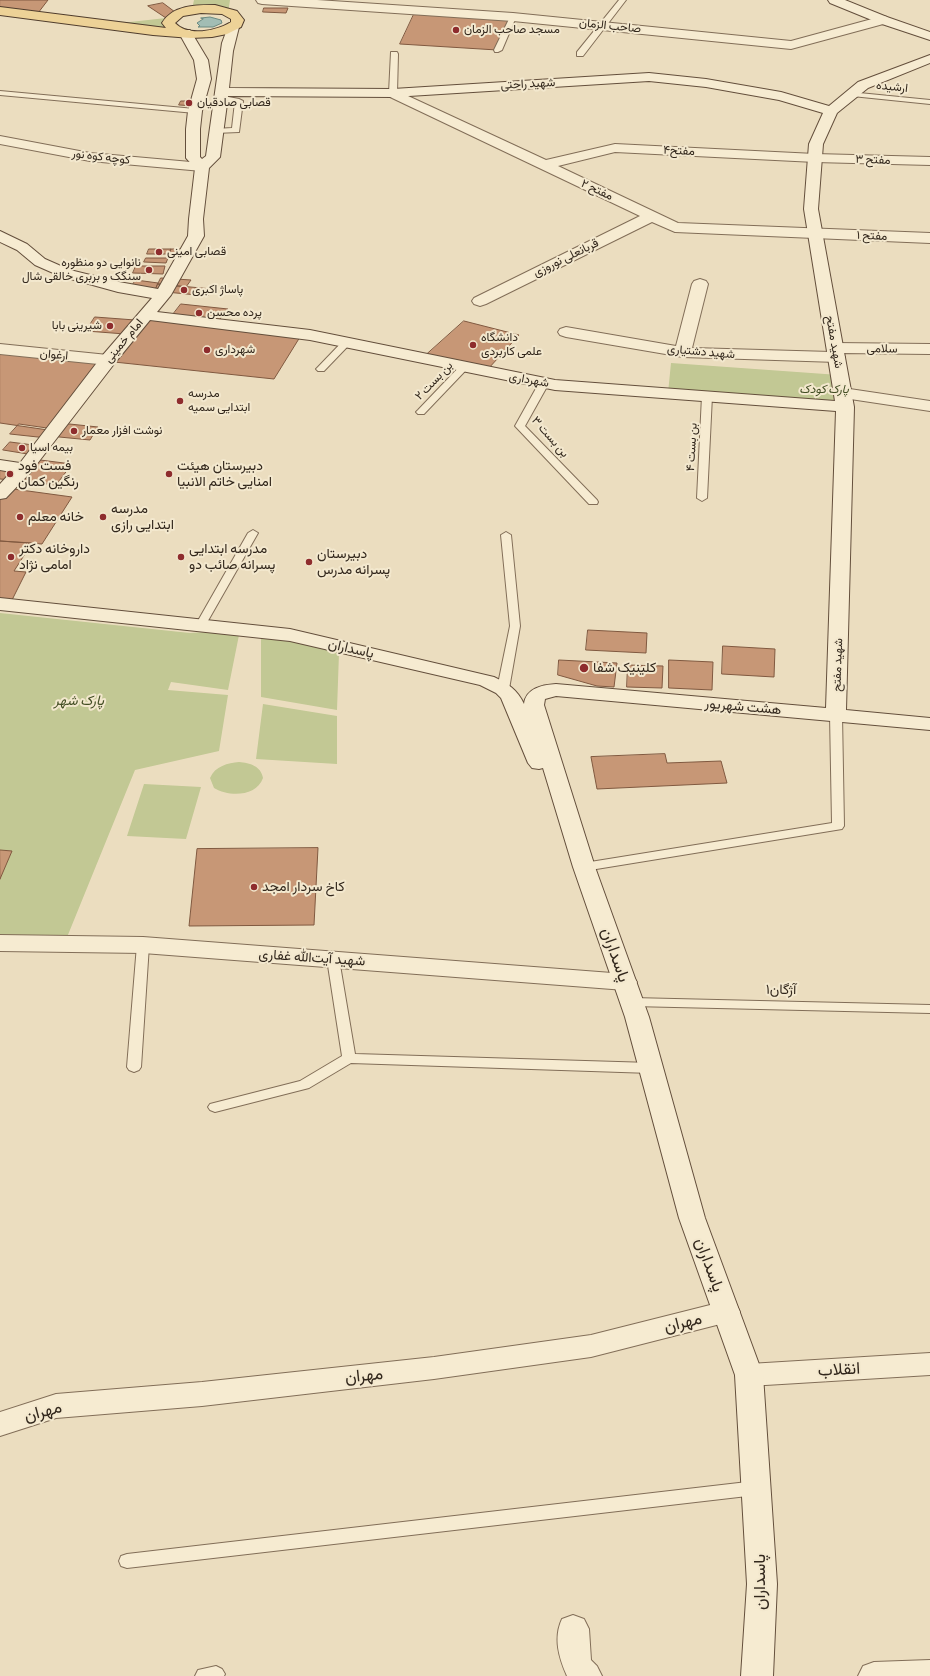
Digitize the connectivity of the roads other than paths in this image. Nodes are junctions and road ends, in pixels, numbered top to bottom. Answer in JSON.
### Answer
{"nodes":[{"id":1,"x":232,"y":0,"type":"edge"},
{"id":2,"x":262,"y":0,"type":"edge"},
{"id":3,"x":623,"y":0,"type":"edge"},
{"id":4,"x":834,"y":0,"type":"edge"},
{"id":5,"x":197,"y":5,"type":"edge"},
{"id":6,"x":0,"y":11,"type":"edge"},
{"id":7,"x":513,"y":17,"type":"junction"},
{"id":8,"x":170,"y":19,"type":"junction"},
{"id":9,"x":65,"y":20,"type":"junction"},
{"id":10,"x":233,"y":20,"type":"junction"},
{"id":11,"x":883,"y":20,"type":"junction"},
{"id":12,"x":604,"y":25,"type":"junction"},
{"id":13,"x":185,"y":33,"type":"junction"},
{"id":14,"x":930,"y":36,"type":"edge"},
{"id":15,"x":498,"y":50,"type":"dead end"},
{"id":16,"x":394,"y":54,"type":"dead end"},
{"id":17,"x":580,"y":54,"type":"dead end"},
{"id":18,"x":930,"y":59,"type":"edge"},
{"id":19,"x":0,"y":93,"type":"edge"},
{"id":20,"x":222,"y":94,"type":"junction"},
{"id":21,"x":393,"y":94,"type":"junction"},
{"id":22,"x":852,"y":94,"type":"junction"},
{"id":23,"x":930,"y":102,"type":"edge"},
{"id":24,"x":195,"y":111,"type":"junction"},
{"id":25,"x":831,"y":111,"type":"junction"},
{"id":26,"x":215,"y":131,"type":"junction"},
{"id":27,"x":0,"y":140,"type":"edge"},
{"id":28,"x":815,"y":158,"type":"junction"},
{"id":29,"x":930,"y":161,"type":"edge"},
{"id":30,"x":544,"y":165,"type":"junction"},
{"id":31,"x":202,"y":167,"type":"junction"},
{"id":32,"x":652,"y":216,"type":"junction"},
{"id":33,"x":815,"y":234,"type":"junction"},
{"id":34,"x":0,"y":236,"type":"edge"},
{"id":35,"x":930,"y":238,"type":"edge"},
{"id":36,"x":700,"y":284,"type":"dead end"},
{"id":37,"x":163,"y":295,"type":"junction"},
{"id":38,"x":480,"y":300,"type":"dead end"},
{"id":39,"x":146,"y":315,"type":"junction"},
{"id":40,"x":566,"y":332,"type":"dead end"},
{"id":41,"x":346,"y":343,"type":"junction"},
{"id":42,"x":0,"y":349,"type":"edge"},
{"id":43,"x":930,"y":349,"type":"edge"},
{"id":44,"x":683,"y":352,"type":"junction"},
{"id":45,"x":836,"y":353,"type":"junction"},
{"id":46,"x":108,"y":360,"type":"junction"},
{"id":47,"x":464,"y":367,"type":"junction"},
{"id":48,"x":321,"y":370,"type":"dead end"},
{"id":49,"x":544,"y":383,"type":"junction"},
{"id":50,"x":707,"y":396,"type":"junction"},
{"id":51,"x":844,"y":400,"type":"junction"},
{"id":52,"x":930,"y":406,"type":"edge"},
{"id":53,"x":422,"y":412,"type":"dead end"},
{"id":54,"x":0,"y":465,"type":"edge"},
{"id":55,"x":24,"y":469,"type":"junction"},
{"id":56,"x":0,"y":494,"type":"edge"},
{"id":57,"x":702,"y":498,"type":"dead end"},
{"id":58,"x":593,"y":502,"type":"dead end"},
{"id":59,"x":253,"y":533,"type":"dead end"},
{"id":60,"x":506,"y":535,"type":"dead end"},
{"id":61,"x":0,"y":604,"type":"edge"},
{"id":62,"x":200,"y":626,"type":"junction"},
{"id":63,"x":503,"y":689,"type":"junction"},
{"id":64,"x":556,"y":690,"type":"joint"},
{"id":65,"x":836,"y":715,"type":"junction"},
{"id":66,"x":930,"y":724,"type":"edge"},
{"id":67,"x":584,"y":867,"type":"junction"},
{"id":68,"x":0,"y":943,"type":"edge"},
{"id":69,"x":143,"y":945,"type":"junction"},
{"id":70,"x":333,"y":959,"type":"junction"},
{"id":71,"x":628,"y":992,"type":"junction"},
{"id":72,"x":930,"y":1009,"type":"edge"},
{"id":73,"x":349,"y":1058,"type":"junction"},
{"id":74,"x":134,"y":1067,"type":"dead end"},
{"id":75,"x":651,"y":1068,"type":"junction"},
{"id":76,"x":215,"y":1107,"type":"dead end"},
{"id":77,"x":726,"y":1312,"type":"junction"},
{"id":78,"x":930,"y":1364,"type":"edge"},
{"id":79,"x":749,"y":1375,"type":"junction"},
{"id":80,"x":0,"y":1424,"type":"edge"},
{"id":81,"x":756,"y":1488,"type":"junction"},
{"id":82,"x":127,"y":1561,"type":"dead end"},
{"id":83,"x":573,"y":1629,"type":"dead end"},
{"id":84,"x":930,"y":1674,"type":"edge"},
{"id":85,"x":586,"y":1676,"type":"edge"},
{"id":86,"x":757,"y":1676,"type":"edge"},
{"id":87,"x":874,"y":1676,"type":"edge"}],
"edges":[{"from":1,"to":10,"type":"main road"},
{"from":2,"to":7,"type":"street","name":"صاحب الزمان"},
{"from":3,"to":12,"type":"lane"},
{"from":4,"to":11,"type":"street"},
{"from":5,"to":8,"type":"main road"},
{"from":5,"to":10,"type":"main road"},
{"from":6,"to":9,"type":"main road"},
{"from":7,"to":12,"type":"street","name":"صاحب الزمان"},
{"from":7,"to":15,"type":"lane"},
{"from":8,"to":9,"type":"main road"},
{"from":8,"to":13,"type":"main road"},
{"from":9,"to":13,"type":"main road"},
{"from":10,"to":13,"type":"main road"},
{"from":10,"to":20,"type":"street"},
{"from":11,"to":12,"type":"street","name":"صاحب الزمان"},
{"from":11,"to":14,"type":"street"},
{"from":12,"to":17,"type":"lane"},
{"from":13,"to":24,"type":"street"},
{"from":16,"to":21,"type":"lane"},
{"from":18,"to":22,"type":"street","name":"شهید مفتح"},
{"from":19,"to":24,"type":"lane"},
{"from":20,"to":21,"type":"street","name":"شهید راحتی"},
{"from":20,"to":26,"type":"street"},
{"from":20,"to":26,"type":"lane"},
{"from":21,"to":25,"type":"street","name":"شهید راحتی"},
{"from":21,"to":30,"type":"street","name":"مفتح ۲"},
{"from":22,"to":23,"type":"lane","name":"ارشیده"},
{"from":22,"to":25,"type":"street","name":"شهید مفتح"},
{"from":24,"to":31,"type":"street"},
{"from":25,"to":28,"type":"street","name":"شهید مفتح"},
{"from":26,"to":31,"type":"street"},
{"from":27,"to":31,"type":"street","name":"کوچه کوه نور"},
{"from":28,"to":29,"type":"street","name":"مفتح ۳"},
{"from":28,"to":30,"type":"street","name":"مفتح۴"},
{"from":28,"to":33,"type":"street","name":"شهید مفتح"},
{"from":30,"to":32,"type":"street","name":"مفتح ۲"},
{"from":31,"to":37,"type":"street","name":"امام خمینی"},
{"from":32,"to":33,"type":"street","name":"مفتح ۲"},
{"from":32,"to":38,"type":"street","name":"قربانعلی نوروزی"},
{"from":33,"to":35,"type":"street","name":"مفتح ۱"},
{"from":33,"to":45,"type":"street","name":"شهید مفتح"},
{"from":34,"to":37,"type":"street"},
{"from":36,"to":44,"type":"street"},
{"from":37,"to":39,"type":"street","name":"امام خمینی"},
{"from":39,"to":41,"type":"street","name":"شهرداری"},
{"from":39,"to":46,"type":"street","name":"امام خمینی"},
{"from":40,"to":44,"type":"street","name":"شهید دشتیاری"},
{"from":41,"to":47,"type":"street","name":"شهرداری"},
{"from":41,"to":48,"type":"lane"},
{"from":42,"to":46,"type":"street","name":"ارغوان"},
{"from":43,"to":45,"type":"street","name":"سلامی"},
{"from":44,"to":45,"type":"street","name":"شهید دشتیاری"},
{"from":45,"to":51,"type":"street","name":"شهید مفتح"},
{"from":46,"to":55,"type":"street","name":"امام خمینی"},
{"from":47,"to":49,"type":"street","name":"شهرداری"},
{"from":47,"to":53,"type":"lane","name":"بن بست ۲"},
{"from":49,"to":50,"type":"street","name":"شهرداری"},
{"from":49,"to":58,"type":"lane","name":"بن بست ۳"},
{"from":50,"to":51,"type":"street","name":"شهرداری"},
{"from":50,"to":57,"type":"lane","name":"بن بست ۴"},
{"from":51,"to":52,"type":"street","name":"شهرداری"},
{"from":51,"to":65,"type":"street","name":"شهید مفتح"},
{"from":54,"to":55,"type":"street"},
{"from":55,"to":56,"type":"street","name":"امام خمینی"},
{"from":59,"to":62,"type":"lane"},
{"from":60,"to":63,"type":"lane"},
{"from":61,"to":62,"type":"street","name":"پاسداران"},
{"from":62,"to":63,"type":"street","name":"پاسداران"},
{"from":63,"to":67,"type":"street","name":"پاسداران"},
{"from":64,"to":65,"type":"street","name":"هشت شهریور"},
{"from":64,"to":67,"type":"street","name":"پاسداران"},
{"from":65,"to":66,"type":"street","name":"هشت شهریور"},
{"from":65,"to":67,"type":"lane"},
{"from":67,"to":71,"type":"street","name":"پاسداران"},
{"from":68,"to":69,"type":"street","name":"شهید آیت‌الله غفاری"},
{"from":69,"to":70,"type":"street","name":"شهید آیت‌الله غفاری"},
{"from":69,"to":74,"type":"lane"},
{"from":70,"to":71,"type":"street","name":"شهید آیت‌الله غفاری"},
{"from":70,"to":73,"type":"lane"},
{"from":71,"to":72,"type":"lane","name":"۱آژگان"},
{"from":71,"to":75,"type":"street","name":"پاسداران"},
{"from":73,"to":75,"type":"lane"},
{"from":73,"to":76,"type":"lane"},
{"from":75,"to":77,"type":"street","name":"پاسداران"},
{"from":77,"to":79,"type":"street","name":"پاسداران"},
{"from":77,"to":80,"type":"street","name":"مهران"},
{"from":78,"to":79,"type":"street","name":"انقلاب"},
{"from":79,"to":81,"type":"street","name":"پاسداران"},
{"from":81,"to":82,"type":"lane"},
{"from":81,"to":86,"type":"street","name":"پاسداران"},
{"from":83,"to":85,"type":"street"},
{"from":84,"to":87,"type":"street"}]}
